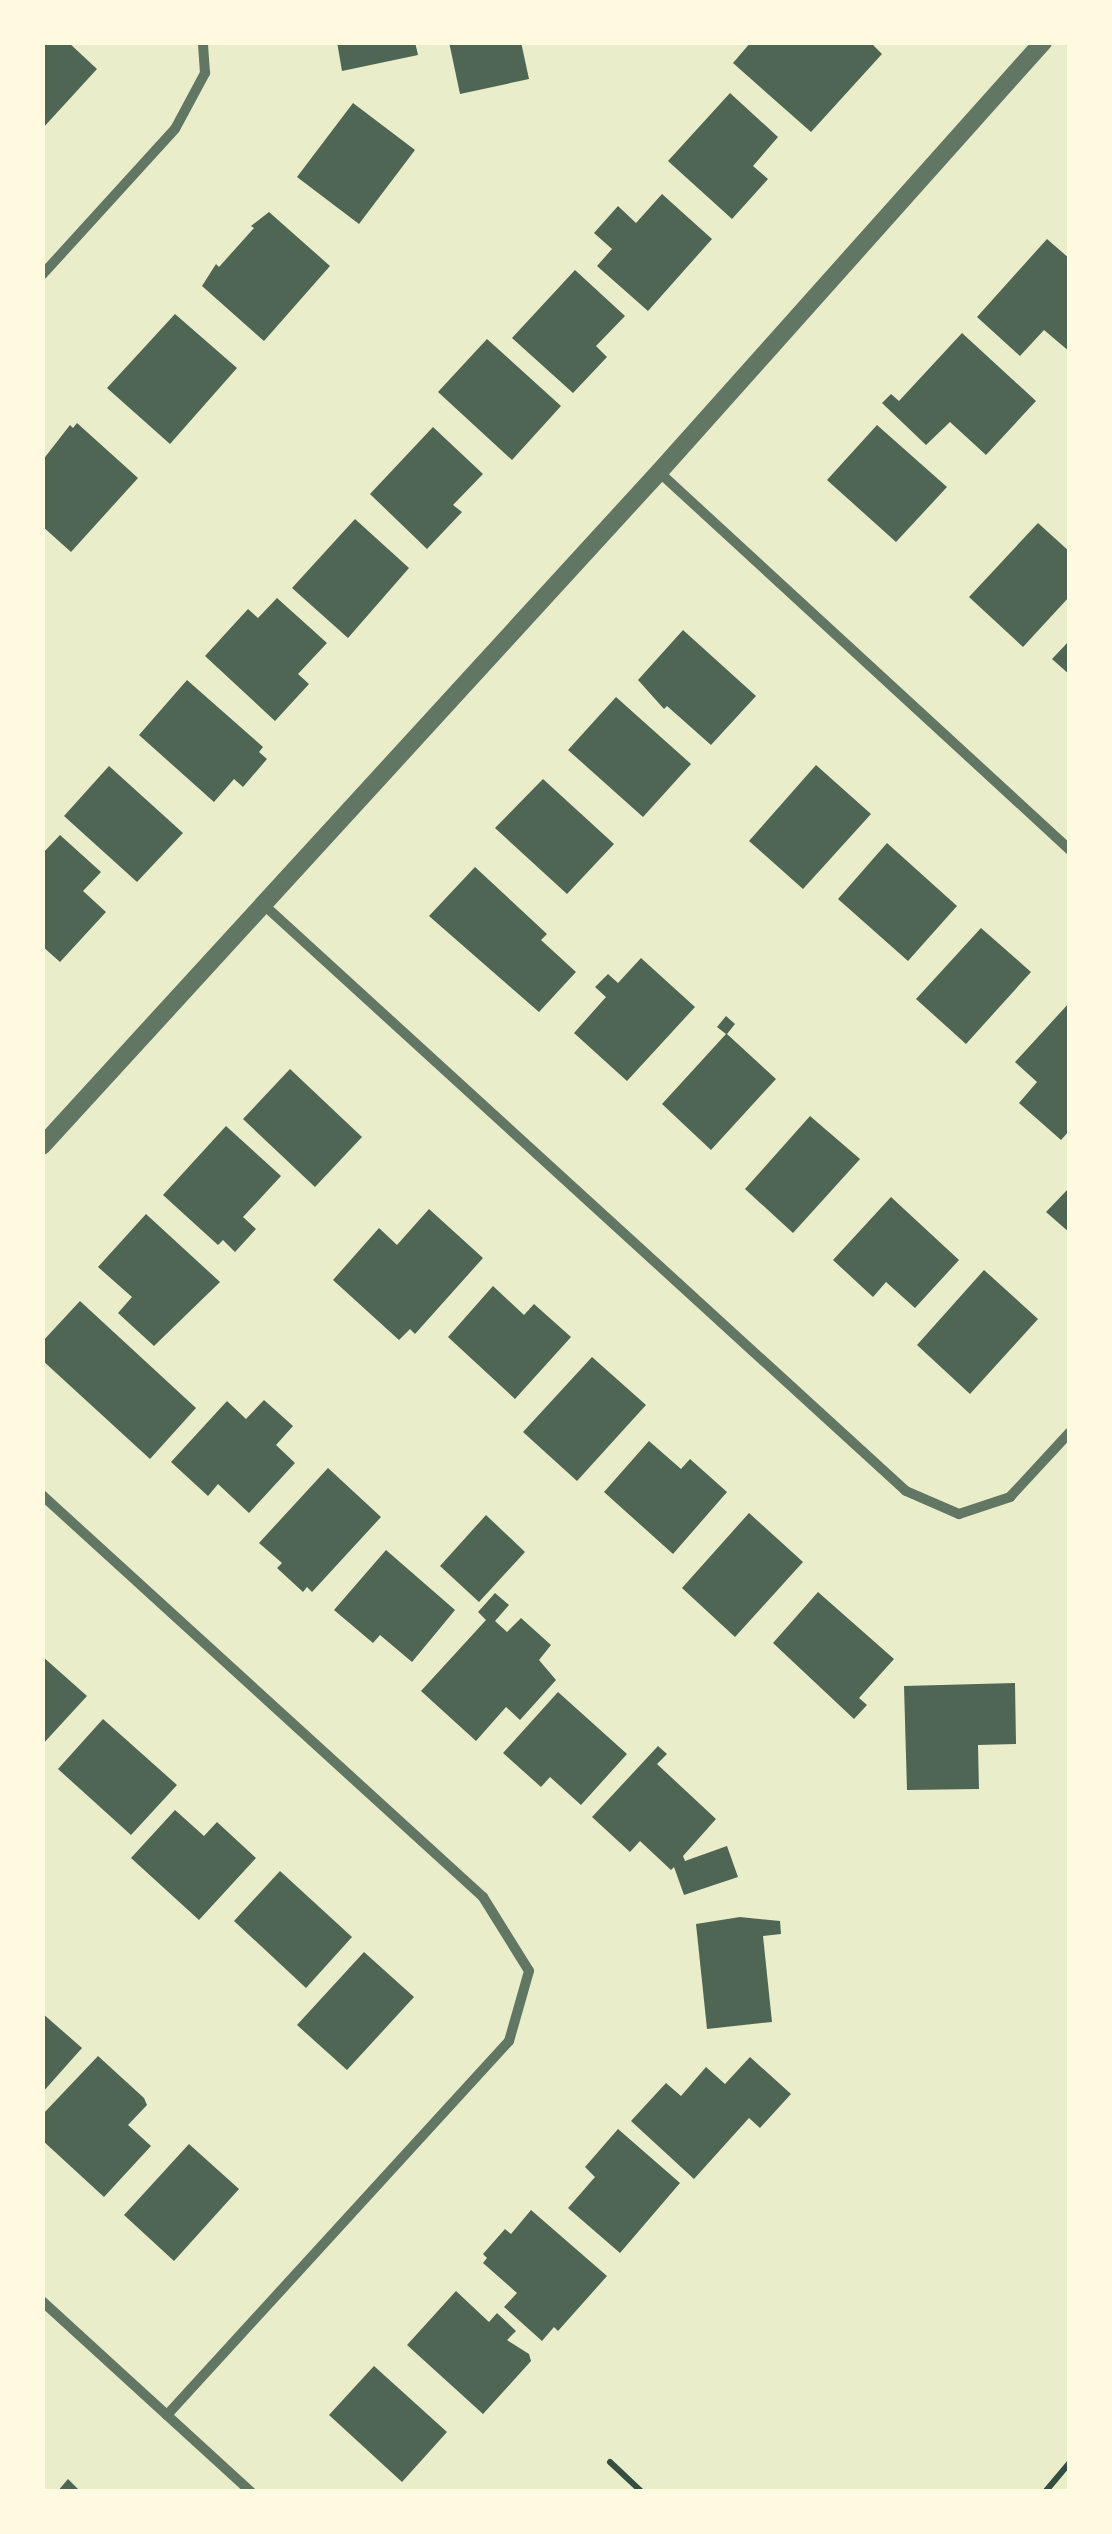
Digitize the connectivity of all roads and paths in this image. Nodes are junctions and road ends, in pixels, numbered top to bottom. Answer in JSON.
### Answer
{"nodes":[{"id":1,"x":204,"y":42,"type":"edge"},
{"id":2,"x":1042,"y":42,"type":"edge"},
{"id":3,"x":42,"y":275,"type":"edge"},
{"id":4,"x":660,"y":472,"type":"junction"},
{"id":5,"x":1070,"y":850,"type":"edge"},
{"id":6,"x":264,"y":906,"type":"junction"},
{"id":7,"x":42,"y":1146,"type":"edge"},
{"id":8,"x":1070,"y":1432,"type":"edge"},
{"id":9,"x":42,"y":1495,"type":"edge"},
{"id":10,"x":42,"y":2302,"type":"edge"},
{"id":11,"x":167,"y":2415,"type":"junction"},
{"id":12,"x":610,"y":2462,"type":"dead end"},
{"id":13,"x":1070,"y":2462,"type":"edge"},
{"id":14,"x":251,"y":2492,"type":"edge"},
{"id":15,"x":642,"y":2492,"type":"edge"},
{"id":16,"x":1045,"y":2492,"type":"edge"}],
"edges":[{"from":1,"to":3,"type":"street"},
{"from":2,"to":4,"type":"street"},
{"from":4,"to":5,"type":"street"},
{"from":4,"to":6,"type":"street"},
{"from":6,"to":7,"type":"street"},
{"from":6,"to":8,"type":"street"},
{"from":9,"to":11,"type":"street"},
{"from":10,"to":11,"type":"street"},
{"from":11,"to":14,"type":"street"},
{"from":12,"to":15,"type":"path"},
{"from":13,"to":16,"type":"path"}]}
